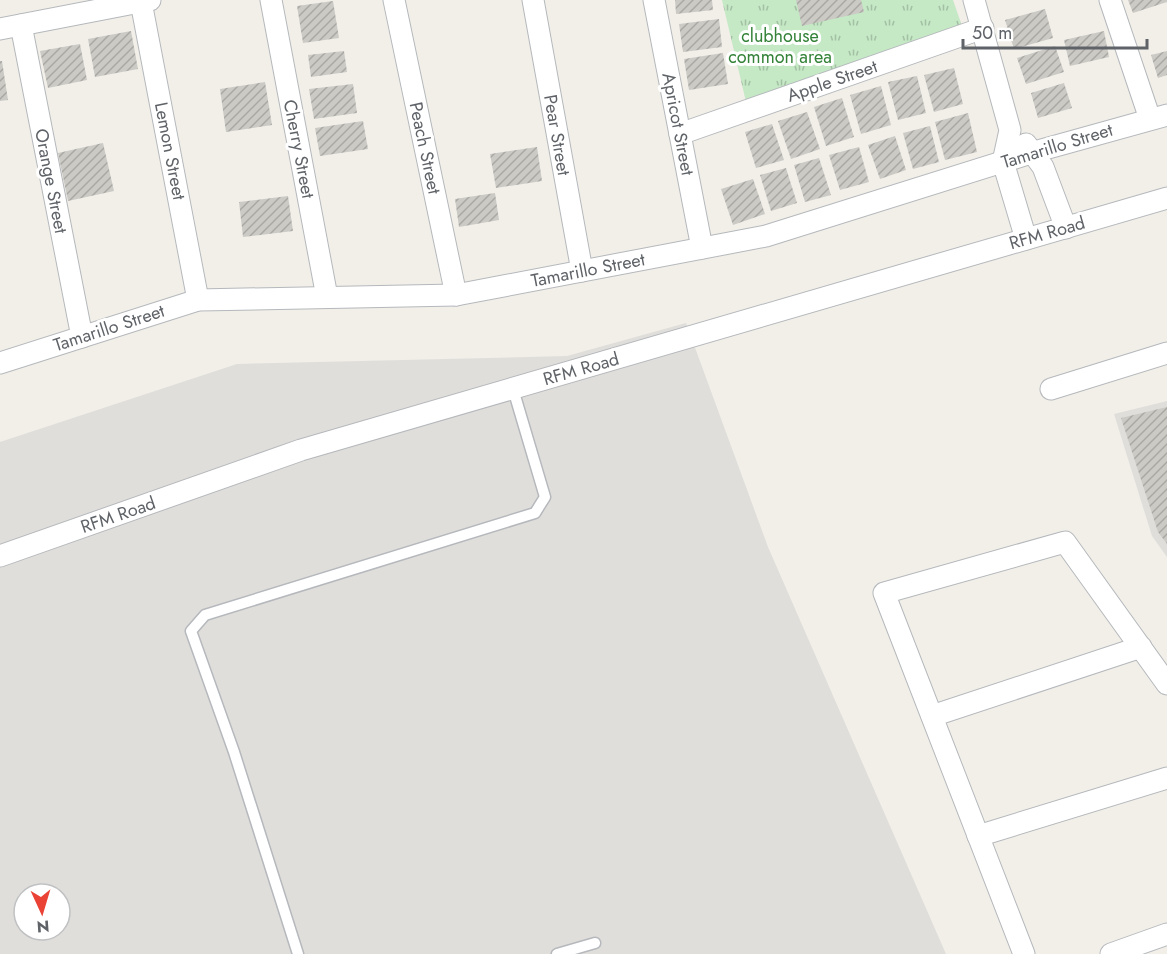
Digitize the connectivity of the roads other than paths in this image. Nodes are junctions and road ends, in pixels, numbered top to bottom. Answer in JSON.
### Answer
{"nodes":[{"id":1,"x":271,"y":0,"type":"edge"},
{"id":2,"x":394,"y":0,"type":"edge"},
{"id":3,"x":532,"y":0,"type":"edge"},
{"id":4,"x":654,"y":0,"type":"edge"},
{"id":5,"x":974,"y":0,"type":"edge"},
{"id":6,"x":1110,"y":0,"type":"edge"},
{"id":7,"x":146,"y":1,"type":"edge"},
{"id":8,"x":10,"y":27,"type":"edge"},
{"id":9,"x":983,"y":28,"type":"junction"},
{"id":10,"x":1159,"y":117,"type":"edge"},
{"id":11,"x":1010,"y":130,"type":"junction"},
{"id":12,"x":680,"y":134,"type":"junction"},
{"id":13,"x":1034,"y":152,"type":"junction"},
{"id":14,"x":1003,"y":162,"type":"junction"},
{"id":15,"x":1167,"y":198,"type":"edge"},
{"id":16,"x":1066,"y":228,"type":"junction"},
{"id":17,"x":1026,"y":239,"type":"junction"},
{"id":18,"x":702,"y":248,"type":"junction"},
{"id":19,"x":582,"y":271,"type":"junction"},
{"id":20,"x":456,"y":295,"type":"junction"},
{"id":21,"x":327,"y":297,"type":"junction"},
{"id":22,"x":198,"y":300,"type":"junction"},
{"id":23,"x":82,"y":337,"type":"junction"},
{"id":24,"x":1167,"y":353,"type":"edge"},
{"id":25,"x":0,"y":363,"type":"edge"},
{"id":26,"x":513,"y":389,"type":"junction"},
{"id":27,"x":1051,"y":389,"type":"dead end"},
{"id":28,"x":0,"y":556,"type":"edge"},
{"id":29,"x":1141,"y":647,"type":"junction"},
{"id":30,"x":1167,"y":684,"type":"edge"},
{"id":31,"x":932,"y":716,"type":"junction"},
{"id":32,"x":1167,"y":778,"type":"edge"},
{"id":33,"x":978,"y":836,"type":"junction"},
{"id":34,"x":1167,"y":934,"type":"edge"},
{"id":35,"x":595,"y":943,"type":"dead end"},
{"id":36,"x":298,"y":954,"type":"edge"},
{"id":37,"x":557,"y":954,"type":"edge"},
{"id":38,"x":1024,"y":954,"type":"edge"},
{"id":39,"x":1111,"y":954,"type":"edge"}],
"edges":[{"from":1,"to":21,"type":"street","name":"Cherry Street"},
{"from":2,"to":20,"type":"street","name":"Peach Street"},
{"from":3,"to":19,"type":"street","name":"Pear Street"},
{"from":4,"to":12,"type":"street","name":"Apricot Street"},
{"from":5,"to":9,"type":"street"},
{"from":6,"to":10,"type":"street"},
{"from":7,"to":8,"type":"street"},
{"from":7,"to":22,"type":"street","name":"Lemon Street"},
{"from":8,"to":23,"type":"street","name":"Orange Street"},
{"from":9,"to":11,"type":"street"},
{"from":9,"to":12,"type":"street","name":"Apple Street"},
{"from":10,"to":13,"type":"street","name":"Tamarillo Street"},
{"from":11,"to":13,"type":"street"},
{"from":11,"to":14,"type":"street"},
{"from":12,"to":18,"type":"street","name":"Apricot Street"},
{"from":13,"to":14,"type":"street","name":"Tamarillo Street"},
{"from":13,"to":16,"type":"street"},
{"from":14,"to":17,"type":"street"},
{"from":14,"to":18,"type":"street","name":"Tamarillo Street"},
{"from":15,"to":16,"type":"street","name":"RFM Road"},
{"from":16,"to":17,"type":"street","name":"RFM Road"},
{"from":17,"to":26,"type":"street","name":"RFM Road"},
{"from":18,"to":19,"type":"street","name":"Tamarillo Street"},
{"from":19,"to":20,"type":"street","name":"Tamarillo Street"},
{"from":20,"to":21,"type":"street","name":"Tamarillo Street"},
{"from":21,"to":22,"type":"street","name":"Tamarillo Street"},
{"from":22,"to":23,"type":"street","name":"Tamarillo Street"},
{"from":23,"to":25,"type":"street","name":"Tamarillo Street"},
{"from":24,"to":27,"type":"street"},
{"from":26,"to":28,"type":"street","name":"RFM Road"},
{"from":26,"to":36,"type":"lane"},
{"from":29,"to":30,"type":"street"},
{"from":29,"to":31,"type":"street"},
{"from":29,"to":31,"type":"street"},
{"from":31,"to":33,"type":"street"},
{"from":32,"to":33,"type":"street"},
{"from":33,"to":38,"type":"street"},
{"from":34,"to":39,"type":"street"},
{"from":35,"to":37,"type":"lane"}]}
